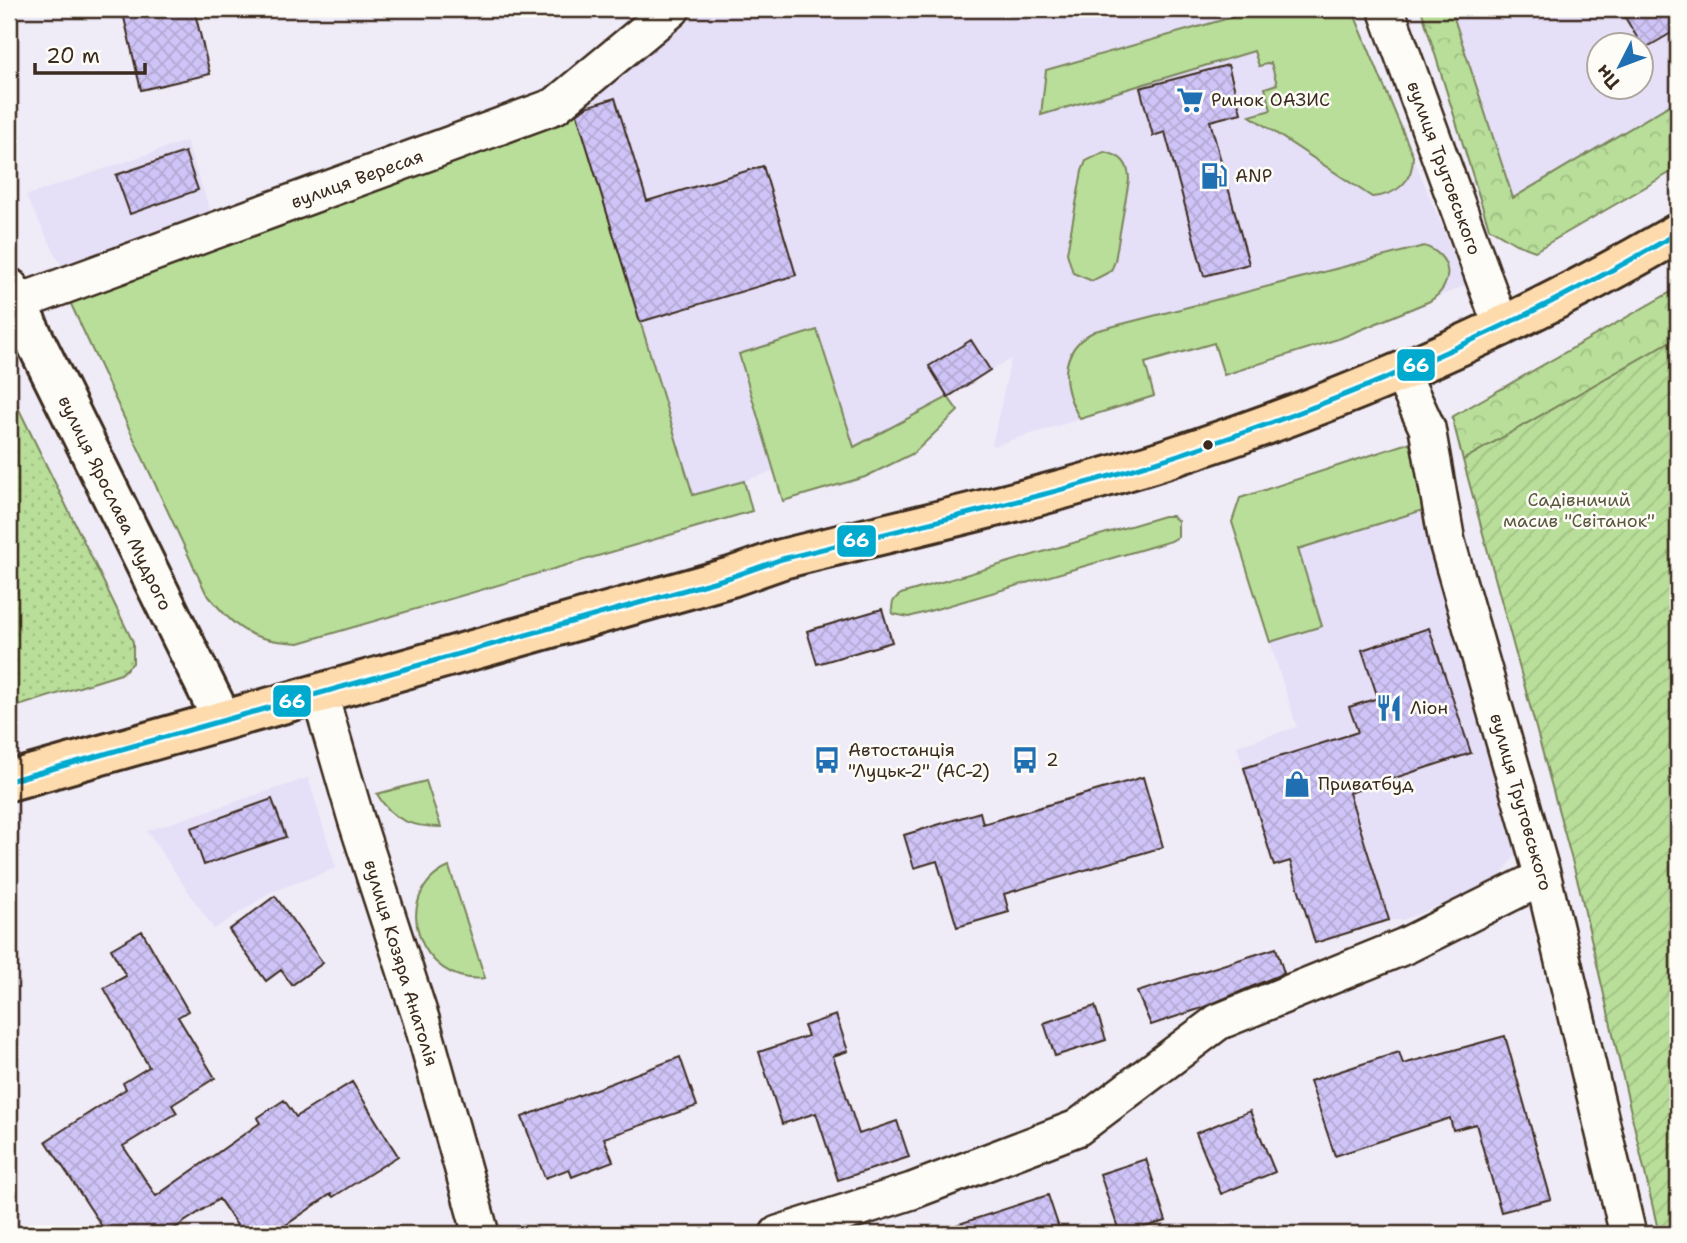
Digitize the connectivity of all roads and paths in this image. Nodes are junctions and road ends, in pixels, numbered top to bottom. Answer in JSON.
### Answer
{"nodes":[{"id":1,"x":672,"y":9,"type":"edge"},
{"id":2,"x":1386,"y":9,"type":"edge"},
{"id":3,"x":1678,"y":233,"type":"edge"},
{"id":4,"x":13,"y":295,"type":"edge"},
{"id":5,"x":1502,"y":328,"type":"junction"},
{"id":6,"x":1402,"y":374,"type":"junction"},
{"id":7,"x":319,"y":692,"type":"junction"},
{"id":8,"x":222,"y":719,"type":"junction"},
{"id":9,"x":9,"y":781,"type":"edge"},
{"id":10,"x":1543,"y":877,"type":"junction"},
{"id":11,"x":481,"y":1234,"type":"edge"},
{"id":12,"x":778,"y":1234,"type":"edge"},
{"id":13,"x":1628,"y":1234,"type":"edge"}],
"edges":[{"from":1,"to":4,"type":"street","name":"вулиця Вересая"},
{"from":2,"to":5,"type":"street","name":"вулиця Трутовського"},
{"from":3,"to":5,"type":"main road"},
{"from":4,"to":8,"type":"main road","name":"вулиця Ярослава Мудрого"},
{"from":5,"to":6,"type":"main road"},
{"from":6,"to":7,"type":"main road"},
{"from":6,"to":10,"type":"street","name":"вулиця Трутовського"},
{"from":7,"to":8,"type":"main road"},
{"from":7,"to":11,"type":"street","name":"вулиця Козяра Анатолія"},
{"from":8,"to":9,"type":"main road"},
{"from":10,"to":12,"type":"street"},
{"from":10,"to":13,"type":"street","name":"вулиця Трутовського"}]}
